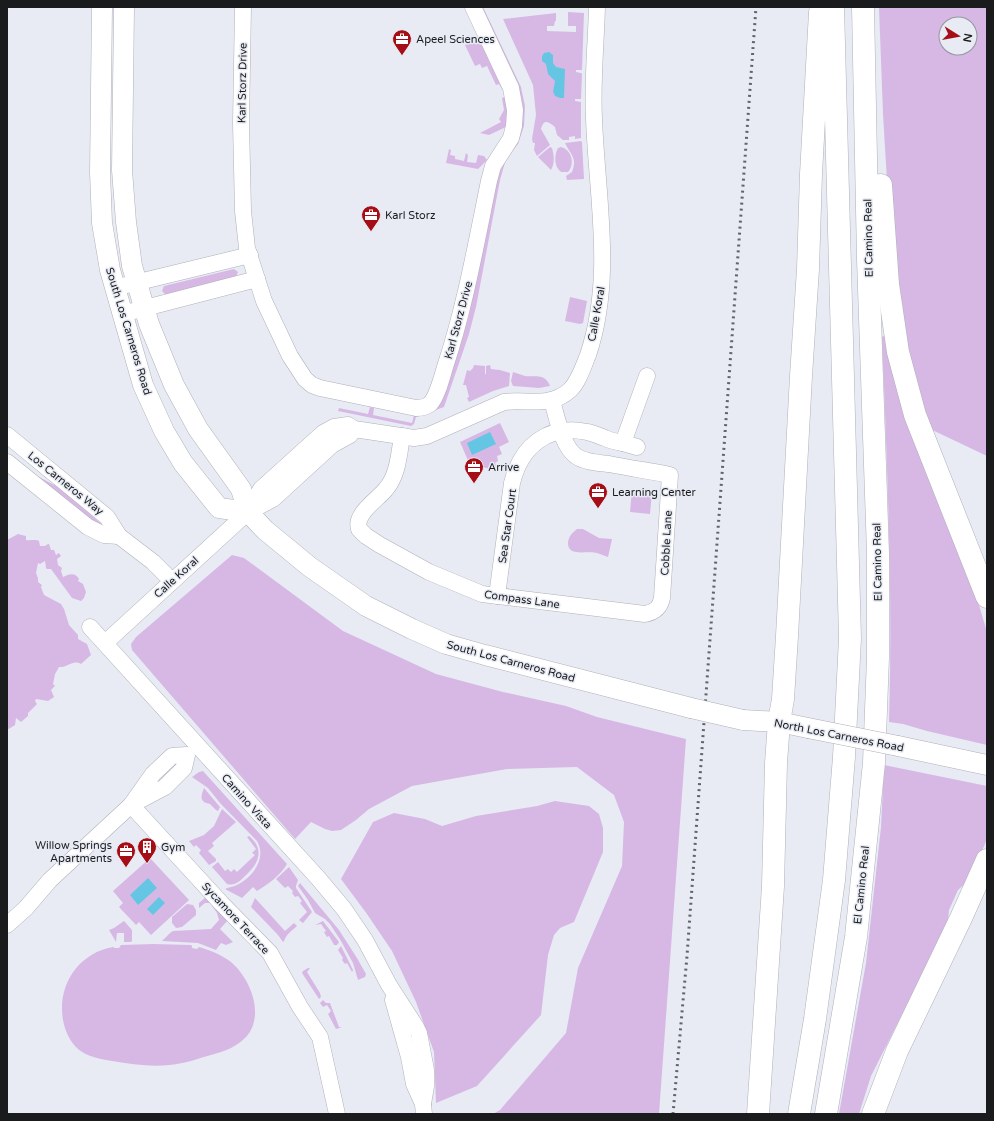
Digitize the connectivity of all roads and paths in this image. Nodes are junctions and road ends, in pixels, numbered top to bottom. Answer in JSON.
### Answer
{"nodes":[{"id":1,"x":102,"y":7,"type":"edge"},
{"id":2,"x":124,"y":7,"type":"edge"},
{"id":3,"x":243,"y":7,"type":"edge"},
{"id":4,"x":473,"y":7,"type":"edge"},
{"id":5,"x":597,"y":7,"type":"edge"},
{"id":6,"x":820,"y":7,"type":"edge"},
{"id":7,"x":833,"y":7,"type":"edge"},
{"id":8,"x":863,"y":7,"type":"edge"},
{"id":9,"x":868,"y":7,"type":"edge"},
{"id":10,"x":250,"y":255,"type":"junction"},
{"id":11,"x":257,"y":279,"type":"junction"},
{"id":12,"x":136,"y":282,"type":"junction"},
{"id":13,"x":114,"y":288,"type":"junction"},
{"id":14,"x":144,"y":308,"type":"junction"},
{"id":15,"x":122,"y":314,"type":"junction"},
{"id":16,"x":647,"y":376,"type":"dead end"},
{"id":17,"x":552,"y":401,"type":"junction"},
{"id":18,"x":560,"y":430,"type":"junction"},
{"id":19,"x":7,"y":435,"type":"edge"},
{"id":20,"x":402,"y":436,"type":"junction"},
{"id":21,"x":7,"y":462,"type":"edge"},
{"id":22,"x":248,"y":512,"type":"junction"},
{"id":23,"x":119,"y":536,"type":"junction"},
{"id":24,"x":172,"y":580,"type":"junction"},
{"id":25,"x":497,"y":596,"type":"junction"},
{"id":26,"x":987,"y":597,"type":"edge"},
{"id":27,"x":656,"y":610,"type":"joint"},
{"id":28,"x":90,"y":627,"type":"dead end"},
{"id":29,"x":104,"y":643,"type":"junction"},
{"id":30,"x":691,"y":708,"type":"joint"},
{"id":31,"x":779,"y":722,"type":"junction"},
{"id":32,"x":192,"y":751,"type":"junction"},
{"id":33,"x":987,"y":765,"type":"edge"},
{"id":34,"x":131,"y":805,"type":"junction"},
{"id":35,"x":987,"y":860,"type":"edge"},
{"id":36,"x":7,"y":925,"type":"edge"},
{"id":37,"x":423,"y":1109,"type":"edge"},
{"id":38,"x":338,"y":1114,"type":"edge"},
{"id":39,"x":758,"y":1114,"type":"edge"},
{"id":40,"x":799,"y":1114,"type":"edge"},
{"id":41,"x":826,"y":1114,"type":"edge"},
{"id":42,"x":873,"y":1114,"type":"edge"}],
"edges":[{"from":1,"to":13,"type":"main road","name":"South Los Carneros Road"},
{"from":2,"to":12,"type":"main road","name":"South Los Carneros Road"},
{"from":3,"to":10,"type":"street","name":"Karl Storz Drive"},
{"from":4,"to":11,"type":"street","name":"Karl Storz Drive"},
{"from":5,"to":17,"type":"street","name":"Calle Koral"},
{"from":6,"to":31,"type":"highway"},
{"from":7,"to":40,"type":"highway"},
{"from":8,"to":41,"type":"highway","name":"El Camino Real"},
{"from":9,"to":26,"type":"highway"},
{"from":10,"to":11,"type":"street","name":"Karl Storz Drive"},
{"from":10,"to":12,"type":"street"},
{"from":11,"to":14,"type":"street"},
{"from":12,"to":13,"type":"street"},
{"from":12,"to":14,"type":"main road","name":"South Los Carneros Road"},
{"from":13,"to":15,"type":"main road","name":"South Los Carneros Road"},
{"from":14,"to":15,"type":"street"},
{"from":14,"to":22,"type":"main road","name":"South Los Carneros Road"},
{"from":15,"to":22,"type":"main road","name":"South Los Carneros Road"},
{"from":16,"to":18,"type":"street"},
{"from":17,"to":18,"type":"street"},
{"from":17,"to":20,"type":"street","name":"Calle Koral"},
{"from":18,"to":25,"type":"street","name":"Sea Star Court"},
{"from":18,"to":27,"type":"street","name":"Cobble Lane"},
{"from":19,"to":23,"type":"street","name":"Los Carneros Way"},
{"from":20,"to":22,"type":"street","name":"Calle Koral"},
{"from":20,"to":25,"type":"street","name":"Compass Lane"},
{"from":21,"to":23,"type":"street","name":"Los Carneros Way"},
{"from":22,"to":24,"type":"street","name":"Calle Koral"},
{"from":22,"to":30,"type":"main road","name":"South Los Carneros Road"},
{"from":23,"to":24,"type":"street","name":"Los Carneros Way"},
{"from":24,"to":29,"type":"street","name":"Calle Koral"},
{"from":25,"to":27,"type":"street","name":"Compass Lane"},
{"from":28,"to":29,"type":"street","name":"Camino Vista"},
{"from":29,"to":32,"type":"street","name":"Camino Vista"},
{"from":30,"to":31,"type":"main road","name":"North Los Carneros Road","bridge":true},
{"from":31,"to":33,"type":"main road","name":"North Los Carneros Road","bridge":true},
{"from":31,"to":39,"type":"highway"},
{"from":32,"to":34,"type":"street"},
{"from":32,"to":37,"type":"street","name":"Camino Vista"},
{"from":34,"to":36,"type":"street"},
{"from":34,"to":38,"type":"street","name":"Sycamore Terrace"},
{"from":35,"to":42,"type":"highway"}]}
